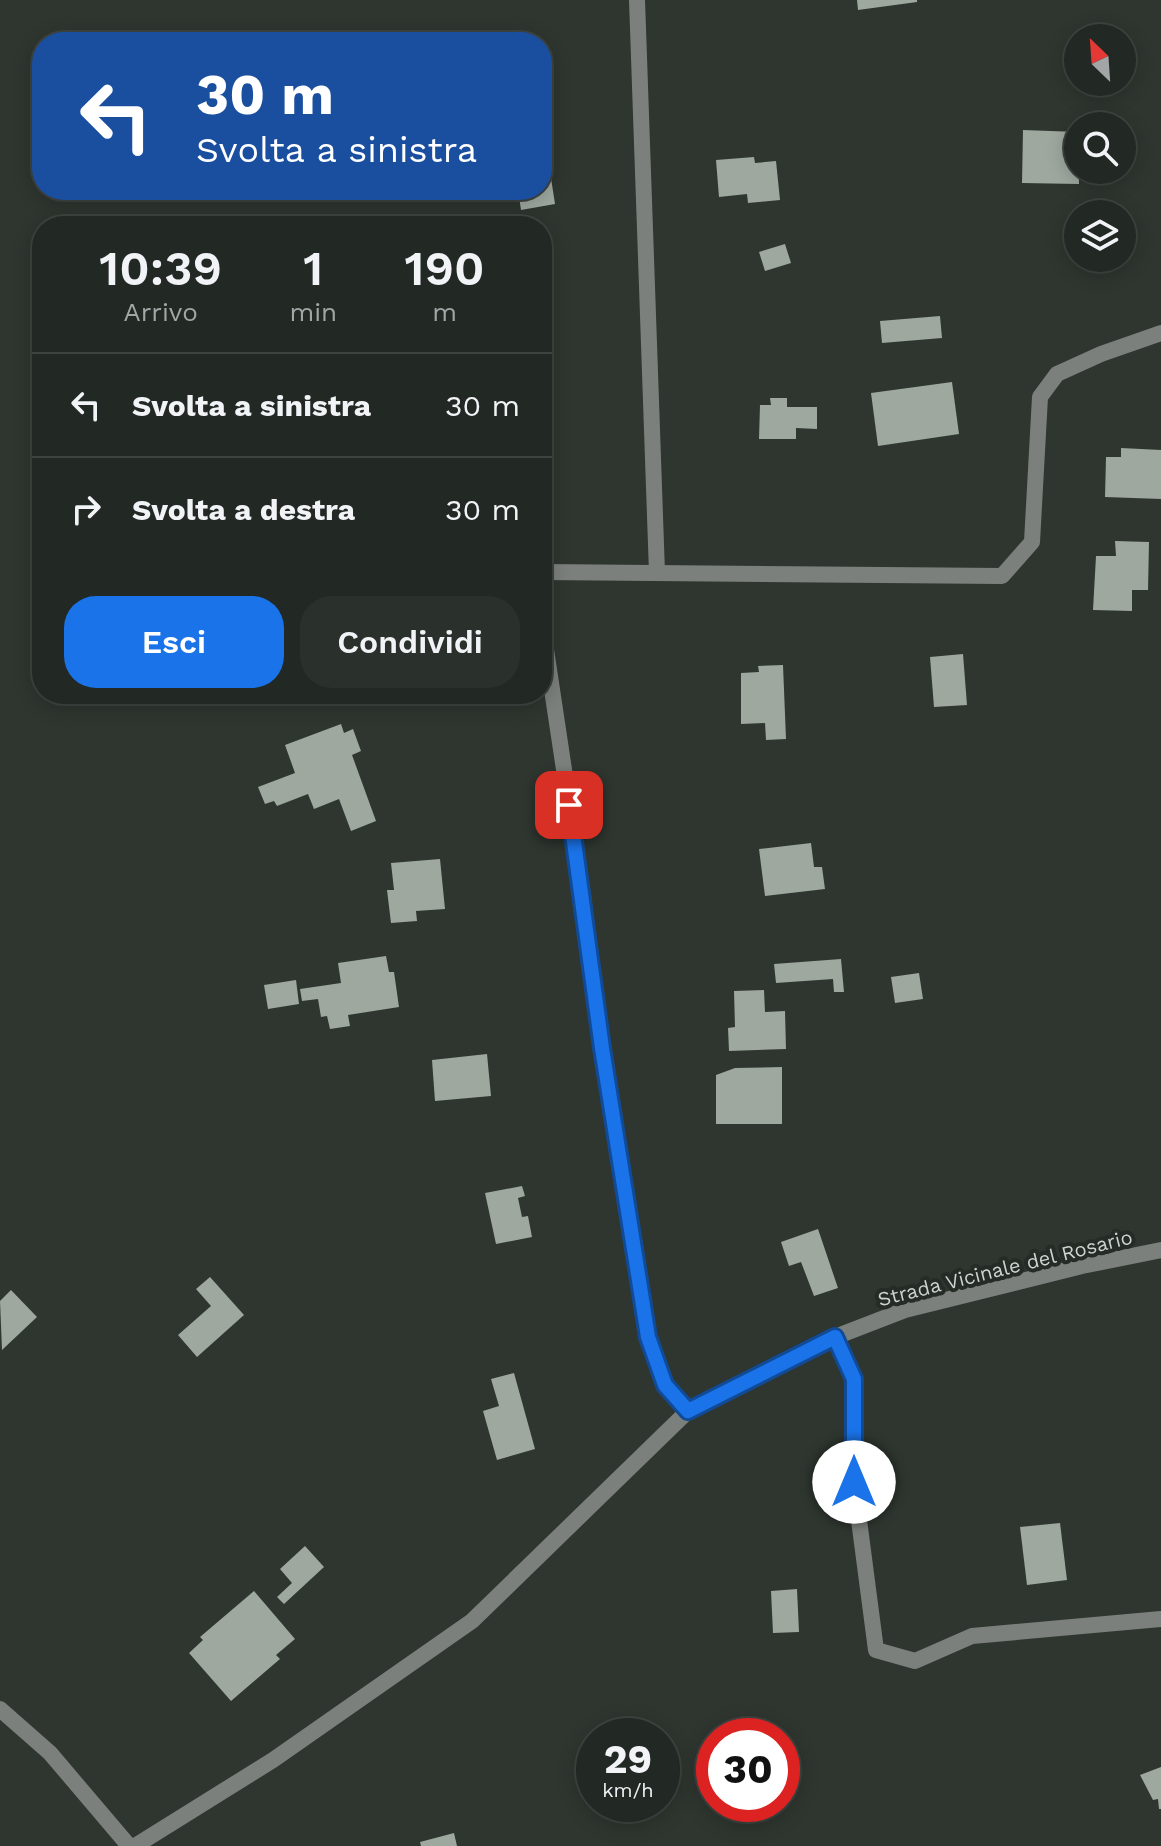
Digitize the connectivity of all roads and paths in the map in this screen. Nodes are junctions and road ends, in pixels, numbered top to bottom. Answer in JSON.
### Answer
{"nodes":[{"id":1,"x":637,"y":0,"type":"edge"},
{"id":2,"x":1161,"y":333,"type":"edge"},
{"id":3,"x":552,"y":572,"type":"edge"},
{"id":4,"x":657,"y":573,"type":"junction"},
{"id":5,"x":552,"y":690,"type":"edge"},
{"id":6,"x":1161,"y":1250,"type":"edge"},
{"id":7,"x":835,"y":1337,"type":"junction"},
{"id":8,"x":688,"y":1411,"type":"junction"},
{"id":9,"x":1161,"y":1619,"type":"edge"},
{"id":10,"x":0,"y":1709,"type":"edge"},
{"id":11,"x":132,"y":1846,"type":"edge"}],
"edges":[{"from":1,"to":4,"type":"street"},
{"from":2,"to":4,"type":"street"},
{"from":3,"to":4,"type":"street"},
{"from":5,"to":8,"type":"street"},
{"from":6,"to":7,"type":"street","name":"Strada Vicinale del Rosario"},
{"from":7,"to":8,"type":"street","name":"Strada Vicinale del Rosario"},
{"from":7,"to":9,"type":"street"},
{"from":8,"to":11,"type":"street","name":"Strada Vicinale del Rosario"},
{"from":10,"to":11,"type":"street"}]}
